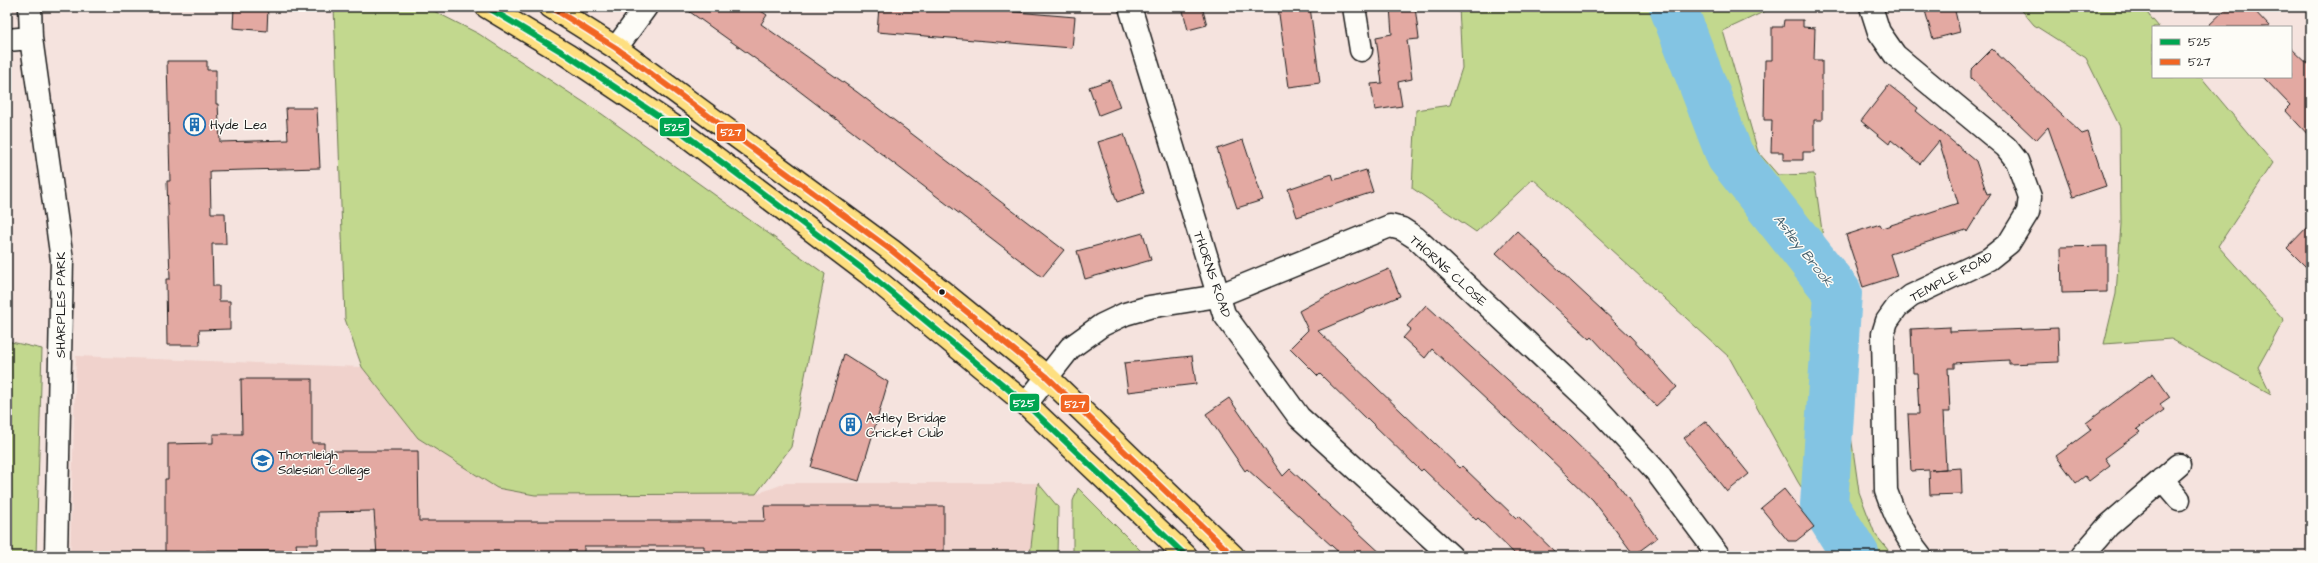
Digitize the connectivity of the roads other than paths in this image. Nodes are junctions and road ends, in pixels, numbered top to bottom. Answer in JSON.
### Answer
{"nodes":[{"id":1,"x":30,"y":7,"type":"edge"},
{"id":2,"x":487,"y":7,"type":"edge"},
{"id":3,"x":551,"y":7,"type":"edge"},
{"id":4,"x":646,"y":7,"type":"edge"},
{"id":5,"x":1130,"y":7,"type":"edge"},
{"id":6,"x":1354,"y":7,"type":"edge"},
{"id":7,"x":1871,"y":7,"type":"edge"},
{"id":8,"x":32,"y":38,"type":"junction"},
{"id":9,"x":7,"y":40,"type":"edge"},
{"id":10,"x":616,"y":48,"type":"junction"},
{"id":11,"x":1361,"y":50,"type":"dead end"},
{"id":12,"x":1218,"y":296,"type":"junction"},
{"id":13,"x":1046,"y":376,"type":"junction"},
{"id":14,"x":1026,"y":404,"type":"junction"},
{"id":15,"x":2179,"y":465,"type":"dead end"},
{"id":16,"x":2162,"y":479,"type":"junction"},
{"id":17,"x":2179,"y":499,"type":"dead end"},
{"id":18,"x":56,"y":556,"type":"edge"},
{"id":19,"x":1186,"y":556,"type":"edge"},
{"id":20,"x":1232,"y":556,"type":"edge"},
{"id":21,"x":1451,"y":556,"type":"edge"},
{"id":22,"x":1719,"y":556,"type":"edge"},
{"id":23,"x":1921,"y":556,"type":"edge"},
{"id":24,"x":2082,"y":556,"type":"edge"}],
"edges":[{"from":1,"to":8,"type":"street","name":"SHARPLES PARK"},
{"from":2,"to":14,"type":"highway"},
{"from":3,"to":10,"type":"highway"},
{"from":4,"to":10,"type":"street"},
{"from":5,"to":12,"type":"street","name":"THORNS ROAD"},
{"from":6,"to":11,"type":"street"},
{"from":7,"to":23,"type":"street","name":"TEMPLE ROAD"},
{"from":8,"to":9,"type":"street"},
{"from":8,"to":18,"type":"street","name":"SHARPLES PARK"},
{"from":10,"to":13,"type":"highway"},
{"from":12,"to":13,"type":"street","name":"THORNS CLOSE"},
{"from":12,"to":21,"type":"street","name":"THORNS ROAD"},
{"from":12,"to":22,"type":"street","name":"THORNS CLOSE"},
{"from":13,"to":14,"type":"street","name":"THORNS CLOSE"},
{"from":13,"to":20,"type":"highway"},
{"from":14,"to":19,"type":"highway"},
{"from":15,"to":16,"type":"street"},
{"from":16,"to":17,"type":"street"},
{"from":16,"to":24,"type":"street"}]}
